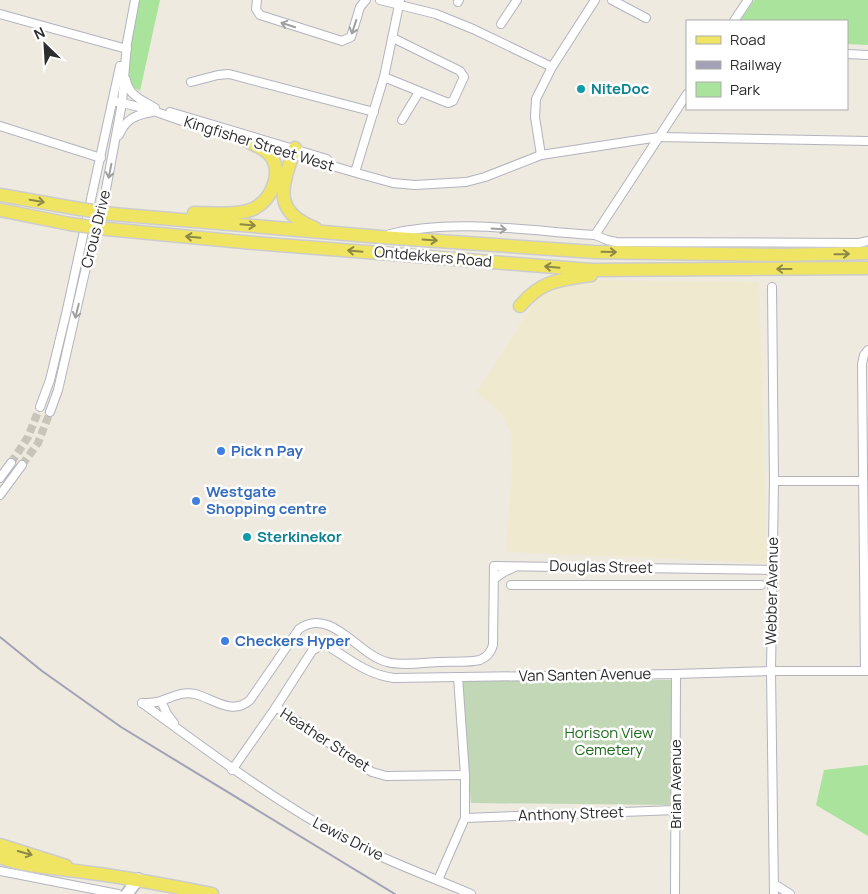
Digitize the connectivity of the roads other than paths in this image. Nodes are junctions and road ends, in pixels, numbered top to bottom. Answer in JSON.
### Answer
{"nodes":[{"id":1,"x":135,"y":0,"type":"edge"},
{"id":2,"x":257,"y":0,"type":"edge"},
{"id":3,"x":366,"y":0,"type":"edge"},
{"id":4,"x":380,"y":0,"type":"edge"},
{"id":5,"x":506,"y":0,"type":"edge"},
{"id":6,"x":595,"y":0,"type":"edge"},
{"id":7,"x":612,"y":0,"type":"edge"},
{"id":8,"x":748,"y":0,"type":"edge"},
{"id":9,"x":515,"y":2,"type":"edge"},
{"id":10,"x":400,"y":3,"type":"edge"},
{"id":11,"x":0,"y":14,"type":"edge"},
{"id":12,"x":646,"y":18,"type":"dead end"},
{"id":13,"x":735,"y":20,"type":"edge"},
{"id":14,"x":501,"y":24,"type":"dead end"},
{"id":15,"x":393,"y":38,"type":"junction"},
{"id":16,"x":126,"y":47,"type":"junction"},
{"id":17,"x":848,"y":54,"type":"edge"},
{"id":18,"x":868,"y":54,"type":"edge"},
{"id":19,"x":124,"y":63,"type":"junction"},
{"id":20,"x":552,"y":67,"type":"junction"},
{"id":21,"x":384,"y":77,"type":"junction"},
{"id":22,"x":191,"y":82,"type":"dead end"},
{"id":23,"x":419,"y":92,"type":"junction"},
{"id":24,"x":686,"y":96,"type":"edge"},
{"id":25,"x":114,"y":99,"type":"junction"},
{"id":26,"x":122,"y":101,"type":"junction"},
{"id":27,"x":154,"y":109,"type":"junction"},
{"id":28,"x":374,"y":112,"type":"junction"},
{"id":29,"x":402,"y":120,"type":"dead end"},
{"id":30,"x":0,"y":126,"type":"edge"},
{"id":31,"x":659,"y":137,"type":"junction"},
{"id":32,"x":247,"y":140,"type":"junction"},
{"id":33,"x":868,"y":140,"type":"edge"},
{"id":34,"x":116,"y":142,"type":"junction"},
{"id":35,"x":291,"y":150,"type":"junction"},
{"id":36,"x":542,"y":155,"type":"junction"},
{"id":37,"x":101,"y":158,"type":"junction"},
{"id":38,"x":356,"y":169,"type":"junction"},
{"id":39,"x":366,"y":174,"type":"junction"},
{"id":40,"x":0,"y":195,"type":"edge"},
{"id":41,"x":256,"y":208,"type":"junction"},
{"id":42,"x":0,"y":210,"type":"edge"},
{"id":43,"x":139,"y":215,"type":"junction"},
{"id":44,"x":327,"y":232,"type":"junction"},
{"id":45,"x":595,"y":235,"type":"junction"},
{"id":46,"x":381,"y":237,"type":"junction"},
{"id":47,"x":868,"y":241,"type":"edge"},
{"id":48,"x":868,"y":254,"type":"edge"},
{"id":49,"x":868,"y":268,"type":"edge"},
{"id":50,"x":804,"y":269,"type":"junction"},
{"id":51,"x":621,"y":270,"type":"junction"},
{"id":52,"x":868,"y":274,"type":"edge"},
{"id":53,"x":772,"y":287,"type":"dead end"},
{"id":54,"x":520,"y":306,"type":"dead end"},
{"id":55,"x":868,"y":350,"type":"edge"},
{"id":56,"x":40,"y":407,"type":"tunnel mouth"},
{"id":57,"x":50,"y":412,"type":"tunnel mouth"},
{"id":58,"x":11,"y":463,"type":"tunnel mouth"},
{"id":59,"x":22,"y":465,"type":"tunnel mouth"},
{"id":60,"x":0,"y":478,"type":"edge"},
{"id":61,"x":774,"y":481,"type":"junction"},
{"id":62,"x":863,"y":481,"type":"junction"},
{"id":63,"x":0,"y":495,"type":"edge"},
{"id":64,"x":519,"y":566,"type":"junction"},
{"id":65,"x":708,"y":569,"type":"junction"},
{"id":66,"x":773,"y":570,"type":"junction"},
{"id":67,"x":494,"y":579,"type":"junction"},
{"id":68,"x":512,"y":585,"type":"dead end"},
{"id":69,"x":707,"y":585,"type":"junction"},
{"id":70,"x":761,"y":585,"type":"dead end"},
{"id":71,"x":771,"y":670,"type":"junction"},
{"id":72,"x":866,"y":672,"type":"edge"},
{"id":73,"x":676,"y":674,"type":"junction"},
{"id":74,"x":458,"y":677,"type":"junction"},
{"id":75,"x":161,"y":701,"type":"junction"},
{"id":76,"x":276,"y":707,"type":"junction"},
{"id":77,"x":182,"y":732,"type":"junction"},
{"id":78,"x":232,"y":770,"type":"junction"},
{"id":79,"x":465,"y":774,"type":"junction"},
{"id":80,"x":676,"y":810,"type":"junction"},
{"id":81,"x":465,"y":818,"type":"junction"},
{"id":82,"x":0,"y":845,"type":"edge"},
{"id":83,"x":0,"y":857,"type":"edge"},
{"id":84,"x":0,"y":871,"type":"edge"},
{"id":85,"x":78,"y":871,"type":"junction"},
{"id":86,"x":138,"y":879,"type":"junction"},
{"id":87,"x":438,"y":880,"type":"junction"},
{"id":88,"x":774,"y":884,"type":"junction"},
{"id":89,"x":118,"y":894,"type":"edge"},
{"id":90,"x":127,"y":894,"type":"edge"},
{"id":91,"x":212,"y":894,"type":"edge"},
{"id":92,"x":471,"y":894,"type":"edge"},
{"id":93,"x":675,"y":894,"type":"edge"},
{"id":94,"x":774,"y":894,"type":"edge"},
{"id":95,"x":790,"y":894,"type":"edge"}],
"edges":[{"from":1,"to":16,"type":"street","name":"Crous Drive"},
{"from":3,"to":2,"type":"street","one_way":true},
{"from":4,"to":10,"type":"street"},
{"from":5,"to":9,"type":"street"},
{"from":6,"to":20,"type":"street"},
{"from":7,"to":12,"type":"street"},
{"from":8,"to":13,"type":"street"},
{"from":9,"to":14,"type":"street"},
{"from":10,"to":15,"type":"street"},
{"from":10,"to":20,"type":"street"},
{"from":11,"to":16,"type":"street"},
{"from":15,"to":21,"type":"street"},
{"from":15,"to":23,"type":"street"},
{"from":16,"to":19,"type":"street","name":"Crous Drive"},
{"from":16,"to":25,"type":"street","name":"Crous Drive"},
{"from":17,"to":18,"type":"street"},
{"from":19,"to":26,"type":"street","name":"Crous Drive"},
{"from":19,"to":27,"type":"street","name":"Kingfisher Street West"},
{"from":20,"to":36,"type":"street"},
{"from":21,"to":23,"type":"street"},
{"from":21,"to":28,"type":"street"},
{"from":22,"to":28,"type":"street"},
{"from":23,"to":29,"type":"street"},
{"from":24,"to":31,"type":"street"},
{"from":25,"to":26,"type":"street","name":"Kingfisher Street West"},
{"from":25,"to":37,"type":"street","name":"Crous Drive"},
{"from":26,"to":27,"type":"street","name":"Kingfisher Street West"},
{"from":26,"to":34,"type":"street","name":"Crous Drive"},
{"from":27,"to":32,"type":"street","name":"Kingfisher Street West"},
{"from":27,"to":34,"type":"street"},
{"from":27,"to":35,"type":"street","name":"Kingfisher Street West"},
{"from":28,"to":38,"type":"street"},
{"from":30,"to":37,"type":"street"},
{"from":31,"to":33,"type":"street","name":"Kingfisher Street West"},
{"from":31,"to":36,"type":"street","name":"Kingfisher Street West"},
{"from":31,"to":45,"type":"street"},
{"from":32,"to":35,"type":"street","name":"Kingfisher Street West"},
{"from":32,"to":41,"type":"main road"},
{"from":34,"to":57,"type":"street","name":"Crous Drive","one_way":true},
{"from":35,"to":38,"type":"street","name":"Kingfisher Street West"},
{"from":35,"to":39,"type":"street","name":"Kingfisher Street West"},
{"from":35,"to":41,"type":"main road"},
{"from":35,"to":44,"type":"main road"},
{"from":36,"to":39,"type":"street","name":"Kingfisher Street West"},
{"from":37,"to":56,"type":"street","name":"Crous Drive"},
{"from":38,"to":39,"type":"street","name":"Kingfisher Street West"},
{"from":40,"to":43,"type":"main road","name":"Ontdekkers Road","one_way":true,"bridge":true},
{"from":41,"to":43,"type":"main road"},
{"from":51,"to":42,"type":"main road","name":"Ontdekkers Road","one_way":true,"bridge":true},
{"from":43,"to":44,"type":"main road","name":"Ontdekkers Road","one_way":true},
{"from":44,"to":46,"type":"main road","name":"Ontdekkers Road"},
{"from":46,"to":45,"type":"street","name":"Ontdekkers Road","one_way":true},
{"from":45,"to":47,"type":"street","name":"Ontdekkers Road"},
{"from":46,"to":48,"type":"main road","name":"Ontdekkers Road","one_way":true},
{"from":49,"to":50,"type":"main road","name":"Ontdekkers Road"},
{"from":50,"to":51,"type":"main road","name":"Ontdekkers Road","one_way":true},
{"from":50,"to":52,"type":"main road"},
{"from":51,"to":54,"type":"main road"},
{"from":53,"to":61,"type":"street","name":"Webber Avenue"},
{"from":55,"to":62,"type":"street"},
{"from":58,"to":60,"type":"street"},
{"from":59,"to":63,"type":"street"},
{"from":61,"to":62,"type":"street"},
{"from":61,"to":66,"type":"street","name":"Webber Avenue"},
{"from":62,"to":72,"type":"street"},
{"from":64,"to":65,"type":"street","name":"Douglas Street"},
{"from":64,"to":67,"type":"street"},
{"from":64,"to":67,"type":"street","name":"Douglas Street"},
{"from":65,"to":66,"type":"street","name":"Douglas Street"},
{"from":65,"to":69,"type":"street"},
{"from":66,"to":71,"type":"street","name":"Webber Avenue"},
{"from":67,"to":75,"type":"street"},
{"from":68,"to":69,"type":"street","name":"Douglas Street"},
{"from":69,"to":70,"type":"street","name":"Douglas Street"},
{"from":71,"to":72,"type":"street","name":"Van Santen Avenue"},
{"from":71,"to":73,"type":"street","name":"Van Santen Avenue"},
{"from":71,"to":88,"type":"street","name":"Webber Avenue"},
{"from":73,"to":74,"type":"street","name":"Van Santen Avenue"},
{"from":73,"to":80,"type":"street","name":"Brian Avenue"},
{"from":74,"to":76,"type":"street","name":"Van Santen Avenue"},
{"from":74,"to":79,"type":"street"},
{"from":75,"to":77,"type":"street"},
{"from":75,"to":77,"type":"street"},
{"from":76,"to":78,"type":"street"},
{"from":76,"to":79,"type":"street","name":"Heather Street"},
{"from":77,"to":78,"type":"street","name":"Lewis Drive"},
{"from":78,"to":87,"type":"street","name":"Lewis Drive"},
{"from":79,"to":81,"type":"street"},
{"from":80,"to":81,"type":"street","name":"Anthony Street"},
{"from":80,"to":93,"type":"street","name":"Brian Avenue"},
{"from":81,"to":87,"type":"street"},
{"from":82,"to":85,"type":"main road","one_way":true},
{"from":83,"to":85,"type":"main road"},
{"from":84,"to":89,"type":"street"},
{"from":85,"to":86,"type":"main road"},
{"from":86,"to":90,"type":"street"},
{"from":86,"to":91,"type":"main road"},
{"from":87,"to":92,"type":"street","name":"Lewis Drive"},
{"from":88,"to":94,"type":"street","name":"Webber Avenue"},
{"from":88,"to":95,"type":"street"}]}
